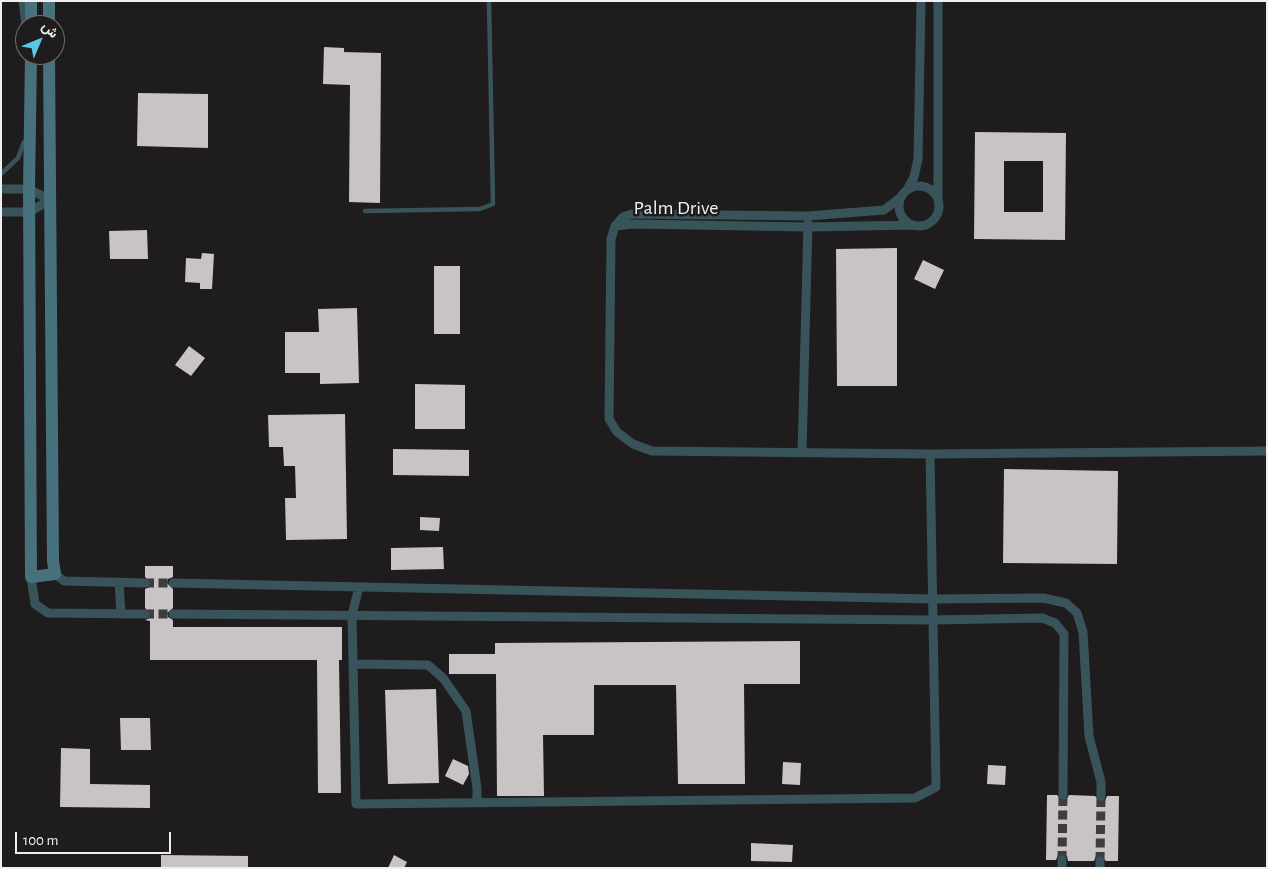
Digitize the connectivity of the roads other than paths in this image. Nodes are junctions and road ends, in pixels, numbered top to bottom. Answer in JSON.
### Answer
{"nodes":[{"id":1,"x":23,"y":1,"type":"edge"},
{"id":2,"x":32,"y":1,"type":"edge"},
{"id":3,"x":49,"y":1,"type":"edge"},
{"id":4,"x":488,"y":1,"type":"edge"},
{"id":5,"x":921,"y":1,"type":"edge"},
{"id":6,"x":938,"y":1,"type":"edge"},
{"id":7,"x":25,"y":15,"type":"edge"},
{"id":8,"x":31,"y":15,"type":"edge"},
{"id":9,"x":49,"y":15,"type":"edge"},
{"id":10,"x":30,"y":65,"type":"edge"},
{"id":11,"x":49,"y":65,"type":"edge"},
{"id":12,"x":30,"y":81,"type":"junction"},
{"id":13,"x":1,"y":174,"type":"edge"},
{"id":14,"x":1,"y":189,"type":"edge"},
{"id":15,"x":29,"y":189,"type":"junction"},
{"id":16,"x":907,"y":190,"type":"junction"},
{"id":17,"x":901,"y":197,"type":"junction"},
{"id":18,"x":938,"y":198,"type":"junction"},
{"id":19,"x":50,"y":200,"type":"junction"},
{"id":20,"x":365,"y":211,"type":"dead end"},
{"id":21,"x":1,"y":212,"type":"edge"},
{"id":22,"x":29,"y":212,"type":"junction"},
{"id":23,"x":808,"y":216,"type":"junction"},
{"id":24,"x":913,"y":225,"type":"junction"},
{"id":25,"x":615,"y":226,"type":"junction"},
{"id":26,"x":808,"y":227,"type":"junction"},
{"id":27,"x":1267,"y":451,"type":"edge"},
{"id":28,"x":802,"y":453,"type":"junction"},
{"id":29,"x":930,"y":454,"type":"junction"},
{"id":30,"x":55,"y":574,"type":"junction"},
{"id":31,"x":31,"y":577,"type":"junction"},
{"id":32,"x":119,"y":582,"type":"junction"},
{"id":33,"x":145,"y":583,"type":"tunnel mouth"},
{"id":34,"x":173,"y":584,"type":"tunnel mouth"},
{"id":35,"x":359,"y":587,"type":"junction"},
{"id":36,"x":933,"y":599,"type":"junction"},
{"id":37,"x":121,"y":614,"type":"junction"},
{"id":38,"x":145,"y":614,"type":"tunnel mouth"},
{"id":39,"x":173,"y":614,"type":"tunnel mouth"},
{"id":40,"x":352,"y":615,"type":"junction"},
{"id":41,"x":933,"y":620,"type":"junction"},
{"id":42,"x":353,"y":664,"type":"junction"},
{"id":43,"x":1063,"y":795,"type":"tunnel mouth"},
{"id":44,"x":1101,"y":796,"type":"tunnel mouth"},
{"id":45,"x":477,"y":802,"type":"junction"}],
"edges":[{"from":1,"to":7,"type":"street"},
{"from":2,"to":8,"type":"main road"},
{"from":3,"to":9,"type":"main road"},
{"from":4,"to":20,"type":"lane"},
{"from":5,"to":16,"type":"street","name":"Palm Drive"},
{"from":6,"to":18,"type":"street","name":"Palm Drive"},
{"from":10,"to":12,"type":"main road"},
{"from":11,"to":19,"type":"main road"},
{"from":12,"to":13,"type":"lane"},
{"from":12,"to":15,"type":"main road"},
{"from":14,"to":15,"type":"street"},
{"from":15,"to":19,"type":"street"},
{"from":15,"to":22,"type":"main road"},
{"from":16,"to":17,"type":"street","name":"Palm Drive"},
{"from":16,"to":18,"type":"street"},
{"from":17,"to":23,"type":"street","name":"Palm Drive"},
{"from":17,"to":24,"type":"street"},
{"from":18,"to":24,"type":"street","name":"Palm Drive"},
{"from":19,"to":22,"type":"street"},
{"from":19,"to":30,"type":"main road"},
{"from":21,"to":22,"type":"street"},
{"from":22,"to":31,"type":"main road"},
{"from":23,"to":25,"type":"street","name":"Palm Drive"},
{"from":23,"to":26,"type":"street"},
{"from":24,"to":26,"type":"street","name":"Palm Drive"},
{"from":25,"to":26,"type":"street","name":"Palm Drive"},
{"from":25,"to":28,"type":"street"},
{"from":26,"to":28,"type":"street"},
{"from":27,"to":29,"type":"street"},
{"from":28,"to":29,"type":"street"},
{"from":29,"to":36,"type":"street"},
{"from":30,"to":31,"type":"main road"},
{"from":30,"to":32,"type":"street"},
{"from":31,"to":37,"type":"street"},
{"from":32,"to":33,"type":"street"},
{"from":32,"to":37,"type":"street"},
{"from":34,"to":35,"type":"street"},
{"from":35,"to":36,"type":"street"},
{"from":35,"to":40,"type":"street"},
{"from":36,"to":41,"type":"street"},
{"from":36,"to":44,"type":"street"},
{"from":37,"to":38,"type":"street"},
{"from":39,"to":40,"type":"street"},
{"from":40,"to":41,"type":"street"},
{"from":40,"to":42,"type":"street"},
{"from":41,"to":43,"type":"street"},
{"from":41,"to":45,"type":"street"},
{"from":42,"to":45,"type":"street"},
{"from":42,"to":45,"type":"street"}]}
